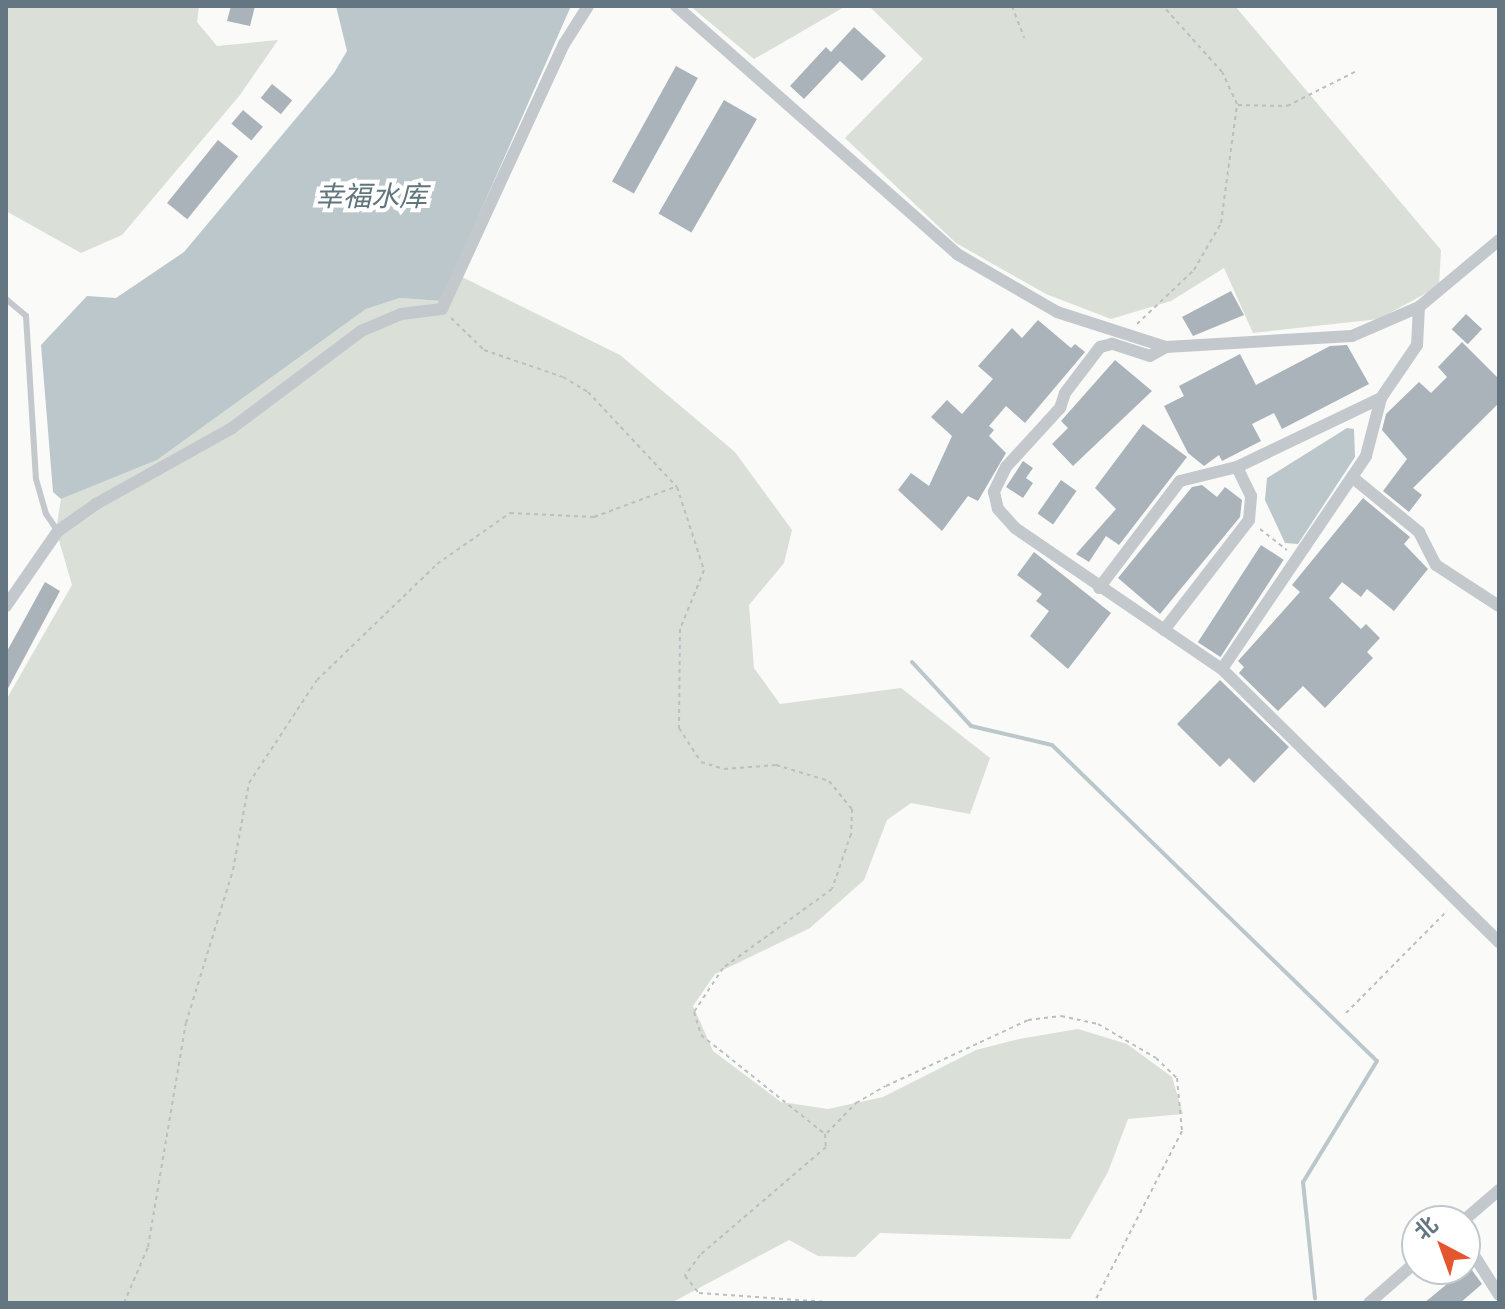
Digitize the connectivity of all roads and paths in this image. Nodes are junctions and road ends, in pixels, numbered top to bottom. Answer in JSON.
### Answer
{"nodes":[{"id":1,"x":588,"y":6,"type":"edge"},
{"id":2,"x":676,"y":6,"type":"edge"},
{"id":3,"x":1012,"y":6,"type":"edge"},
{"id":4,"x":1163,"y":6,"type":"edge"},
{"id":5,"x":1024,"y":38,"type":"dead end"},
{"id":6,"x":1355,"y":72,"type":"dead end"},
{"id":7,"x":1237,"y":104,"type":"junction"},
{"id":8,"x":1499,"y":240,"type":"edge"},
{"id":9,"x":6,"y":299,"type":"edge"},
{"id":10,"x":1419,"y":307,"type":"junction"},
{"id":11,"x":442,"y":309,"type":"junction"},
{"id":12,"x":1122,"y":333,"type":"junction"},
{"id":13,"x":1166,"y":347,"type":"junction"},
{"id":14,"x":1381,"y":398,"type":"junction"},
{"id":15,"x":1237,"y":467,"type":"junction"},
{"id":16,"x":1352,"y":477,"type":"junction"},
{"id":17,"x":677,"y":487,"type":"junction"},
{"id":18,"x":1249,"y":520,"type":"junction"},
{"id":19,"x":58,"y":531,"type":"junction"},
{"id":20,"x":1297,"y":558,"type":"junction"},
{"id":21,"x":1099,"y":588,"type":"junction"},
{"id":22,"x":6,"y":606,"type":"edge"},
{"id":23,"x":1499,"y":606,"type":"edge"},
{"id":24,"x":1164,"y":630,"type":"junction"},
{"id":25,"x":1222,"y":669,"type":"junction"},
{"id":26,"x":1457,"y":901,"type":"junction"},
{"id":27,"x":1499,"y":942,"type":"edge"},
{"id":28,"x":1346,"y":1013,"type":"dead end"},
{"id":29,"x":825,"y":1134,"type":"junction"},
{"id":30,"x":1499,"y":1190,"type":"edge"},
{"id":31,"x":1481,"y":1206,"type":"edge"},
{"id":32,"x":1481,"y":1266,"type":"edge"},
{"id":33,"x":1401,"y":1275,"type":"edge"},
{"id":34,"x":1499,"y":1295,"type":"edge"},
{"id":35,"x":1369,"y":1302,"type":"edge"},
{"id":36,"x":124,"y":1303,"type":"edge"},
{"id":37,"x":841,"y":1303,"type":"edge"},
{"id":38,"x":1094,"y":1303,"type":"edge"}],
"edges":[{"from":1,"to":11,"type":"street"},
{"from":2,"to":12,"type":"street"},
{"from":3,"to":5,"type":"path"},
{"from":4,"to":7,"type":"path"},
{"from":6,"to":7,"type":"path"},
{"from":7,"to":12,"type":"path"},
{"from":8,"to":10,"type":"street"},
{"from":9,"to":19,"type":"lane"},
{"from":10,"to":13,"type":"street"},
{"from":10,"to":14,"type":"street"},
{"from":11,"to":17,"type":"path"},
{"from":11,"to":19,"type":"street"},
{"from":12,"to":13,"type":"street"},
{"from":13,"to":21,"type":"street"},
{"from":14,"to":15,"type":"street"},
{"from":14,"to":16,"type":"street"},
{"from":15,"to":18,"type":"street"},
{"from":15,"to":21,"type":"street"},
{"from":16,"to":20,"type":"street"},
{"from":16,"to":23,"type":"street"},
{"from":17,"to":29,"type":"path"},
{"from":17,"to":36,"type":"path"},
{"from":18,"to":20,"type":"path"},
{"from":18,"to":24,"type":"street"},
{"from":19,"to":22,"type":"street"},
{"from":20,"to":25,"type":"street"},
{"from":21,"to":24,"type":"street"},
{"from":24,"to":25,"type":"street"},
{"from":25,"to":26,"type":"street"},
{"from":26,"to":27,"type":"street"},
{"from":26,"to":28,"type":"path"},
{"from":29,"to":37,"type":"path"},
{"from":29,"to":38,"type":"path"},
{"from":30,"to":31,"type":"street"},
{"from":32,"to":34,"type":"street"},
{"from":33,"to":35,"type":"street"}]}
